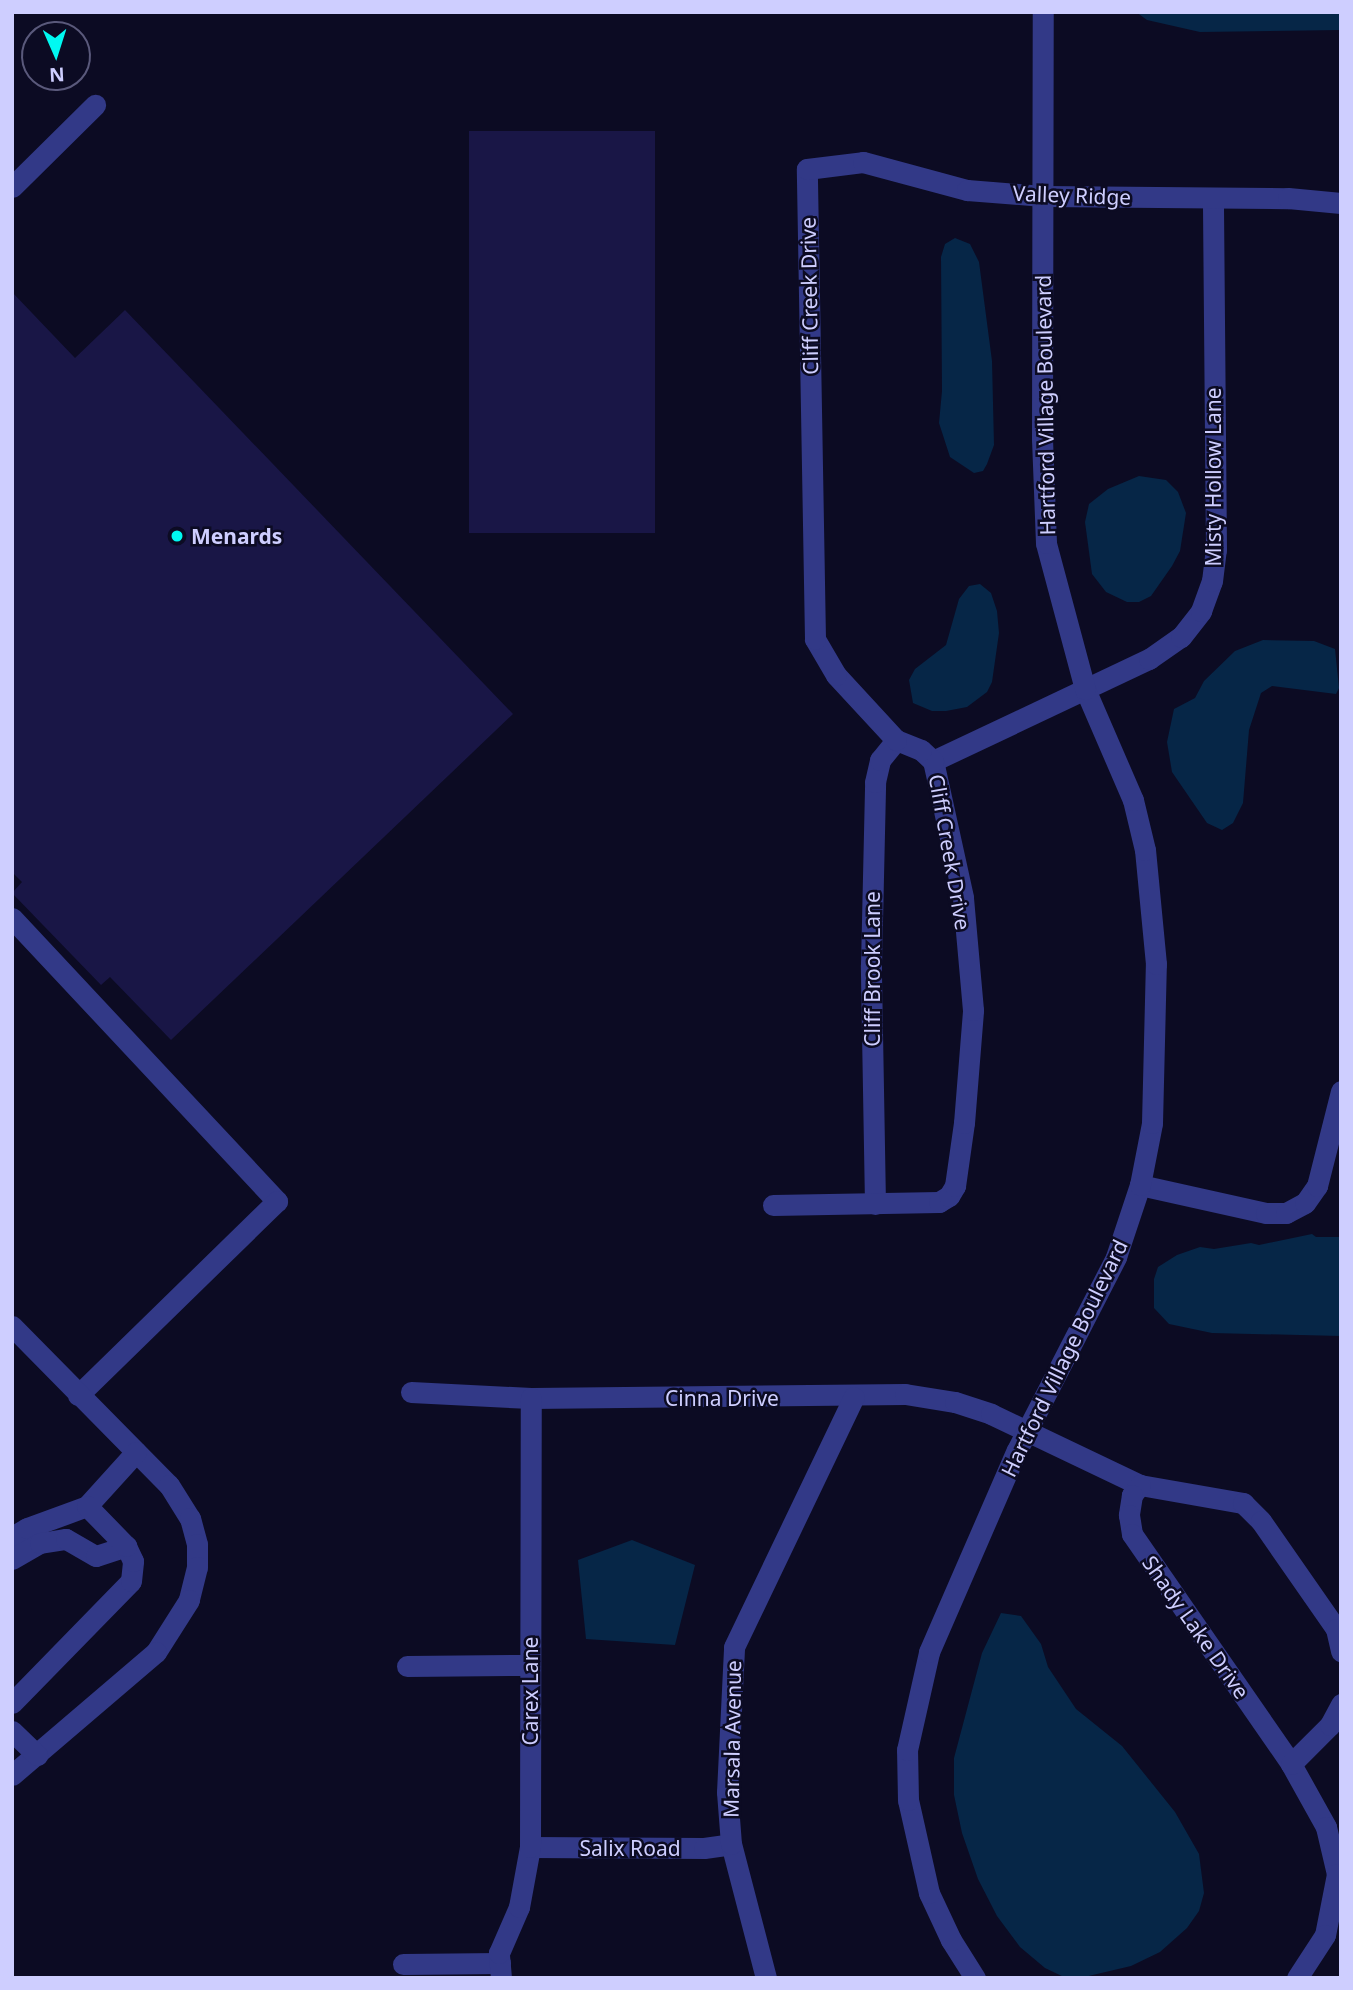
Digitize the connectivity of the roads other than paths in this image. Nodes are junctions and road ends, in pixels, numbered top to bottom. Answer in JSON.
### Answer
{"nodes":[{"id":1,"x":1043,"y":12,"type":"edge"},
{"id":2,"x":95,"y":105,"type":"dead end"},
{"id":3,"x":807,"y":169,"type":"joint"},
{"id":4,"x":12,"y":187,"type":"edge"},
{"id":5,"x":1043,"y":196,"type":"junction"},
{"id":6,"x":1213,"y":198,"type":"junction"},
{"id":7,"x":1341,"y":203,"type":"edge"},
{"id":8,"x":1085,"y":689,"type":"junction"},
{"id":9,"x":896,"y":740,"type":"junction"},
{"id":10,"x":933,"y":761,"type":"junction"},
{"id":11,"x":12,"y":918,"type":"edge"},
{"id":12,"x":1341,"y":1091,"type":"edge"},
{"id":13,"x":1140,"y":1185,"type":"junction"},
{"id":14,"x":875,"y":1204,"type":"junction"},
{"id":15,"x":773,"y":1205,"type":"dead end"},
{"id":16,"x":12,"y":1326,"type":"edge"},
{"id":17,"x":411,"y":1392,"type":"dead end"},
{"id":18,"x":78,"y":1395,"type":"junction"},
{"id":19,"x":854,"y":1397,"type":"junction"},
{"id":20,"x":531,"y":1398,"type":"junction"},
{"id":21,"x":1028,"y":1431,"type":"junction"},
{"id":22,"x":136,"y":1452,"type":"junction"},
{"id":23,"x":1140,"y":1485,"type":"junction"},
{"id":24,"x":86,"y":1506,"type":"junction"},
{"id":25,"x":12,"y":1538,"type":"edge"},
{"id":26,"x":125,"y":1546,"type":"junction"},
{"id":27,"x":12,"y":1559,"type":"edge"},
{"id":28,"x":1341,"y":1651,"type":"edge"},
{"id":29,"x":530,"y":1665,"type":"junction"},
{"id":30,"x":407,"y":1666,"type":"dead end"},
{"id":31,"x":12,"y":1703,"type":"edge"},
{"id":32,"x":1341,"y":1703,"type":"edge"},
{"id":33,"x":12,"y":1731,"type":"edge"},
{"id":34,"x":37,"y":1755,"type":"junction"},
{"id":35,"x":1291,"y":1764,"type":"junction"},
{"id":36,"x":12,"y":1775,"type":"edge"},
{"id":37,"x":731,"y":1844,"type":"junction"},
{"id":38,"x":530,"y":1847,"type":"junction"},
{"id":39,"x":1333,"y":1937,"type":"edge"},
{"id":40,"x":403,"y":1964,"type":"dead end"},
{"id":41,"x":500,"y":1970,"type":"edge"},
{"id":42,"x":766,"y":1978,"type":"edge"},
{"id":43,"x":975,"y":1978,"type":"edge"},
{"id":44,"x":1297,"y":1978,"type":"edge"}],
"edges":[{"from":1,"to":5,"type":"street","name":"Hartford Village Boulevard"},
{"from":2,"to":4,"type":"street"},
{"from":3,"to":5,"type":"street","name":"Valley Ridge"},
{"from":3,"to":9,"type":"street","name":"Cliff Creek Drive"},
{"from":5,"to":6,"type":"street","name":"Valley Ridge"},
{"from":5,"to":8,"type":"street","name":"Hartford Village Boulevard"},
{"from":6,"to":7,"type":"street","name":"Valley Ridge"},
{"from":6,"to":8,"type":"street","name":"Misty Hollow Lane"},
{"from":8,"to":10,"type":"street","name":"Misty Hollow Lane"},
{"from":8,"to":13,"type":"street","name":"Hartford Village Boulevard"},
{"from":9,"to":10,"type":"street","name":"Cliff Creek Drive"},
{"from":9,"to":14,"type":"street","name":"Cliff Brook Lane"},
{"from":10,"to":14,"type":"street","name":"Cliff Creek Drive"},
{"from":11,"to":18,"type":"street"},
{"from":12,"to":13,"type":"street"},
{"from":13,"to":21,"type":"street","name":"Hartford Village Boulevard"},
{"from":14,"to":15,"type":"street","name":"Cliff Creek Drive"},
{"from":16,"to":18,"type":"street"},
{"from":17,"to":20,"type":"street","name":"Cinna Drive"},
{"from":18,"to":22,"type":"street"},
{"from":19,"to":20,"type":"street","name":"Cinna Drive"},
{"from":19,"to":21,"type":"street","name":"Cinna Drive"},
{"from":19,"to":37,"type":"street","name":"Marsala Avenue"},
{"from":20,"to":29,"type":"street","name":"Carex Lane"},
{"from":21,"to":23,"type":"street"},
{"from":21,"to":43,"type":"street","name":"Hartford Village Boulevard"},
{"from":22,"to":24,"type":"street"},
{"from":22,"to":34,"type":"street"},
{"from":23,"to":28,"type":"street"},
{"from":23,"to":35,"type":"street","name":"Shady Lake Drive"},
{"from":24,"to":25,"type":"street"},
{"from":24,"to":26,"type":"street"},
{"from":26,"to":27,"type":"street"},
{"from":26,"to":31,"type":"street"},
{"from":29,"to":30,"type":"street"},
{"from":29,"to":38,"type":"street","name":"Carex Lane"},
{"from":32,"to":35,"type":"street"},
{"from":33,"to":34,"type":"street"},
{"from":34,"to":36,"type":"street"},
{"from":35,"to":39,"type":"street","name":"Shady Lake Drive"},
{"from":37,"to":38,"type":"street","name":"Salix Road"},
{"from":37,"to":42,"type":"street","name":"Marsala Avenue"},
{"from":38,"to":41,"type":"street","name":"Carex Lane"},
{"from":39,"to":44,"type":"street","name":"Shady Lake Drive"},
{"from":40,"to":41,"type":"street"}]}
